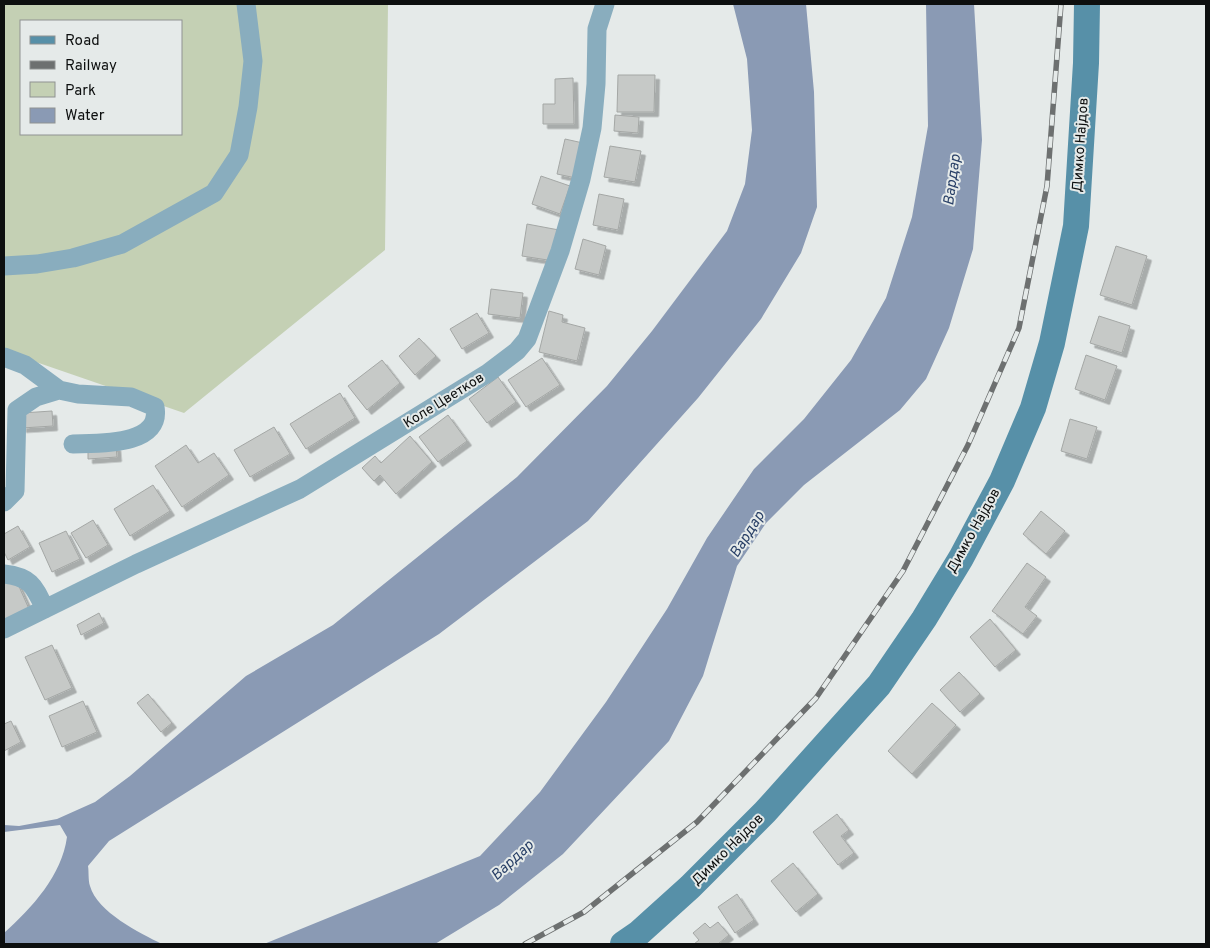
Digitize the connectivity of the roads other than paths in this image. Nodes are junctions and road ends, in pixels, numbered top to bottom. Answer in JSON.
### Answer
{"nodes":[{"id":1,"x":246,"y":4,"type":"edge"},
{"id":2,"x":604,"y":4,"type":"edge"},
{"id":3,"x":1086,"y":4,"type":"edge"},
{"id":4,"x":4,"y":266,"type":"edge"},
{"id":5,"x":4,"y":357,"type":"edge"},
{"id":6,"x":59,"y":390,"type":"junction"},
{"id":7,"x":73,"y":444,"type":"dead end"},
{"id":8,"x":4,"y":502,"type":"edge"},
{"id":9,"x":4,"y":574,"type":"edge"},
{"id":10,"x":45,"y":609,"type":"junction"},
{"id":11,"x":4,"y":629,"type":"edge"},
{"id":12,"x":623,"y":944,"type":"edge"}],
"edges":[{"from":1,"to":4,"type":"street"},
{"from":2,"to":10,"type":"street","name":"Коле Цветков"},
{"from":3,"to":12,"type":"main road","name":"Димко Најдов"},
{"from":5,"to":6,"type":"street"},
{"from":6,"to":7,"type":"street"},
{"from":6,"to":8,"type":"street"},
{"from":9,"to":10,"type":"street"},
{"from":10,"to":11,"type":"street","name":"Коле Цветков"}]}
